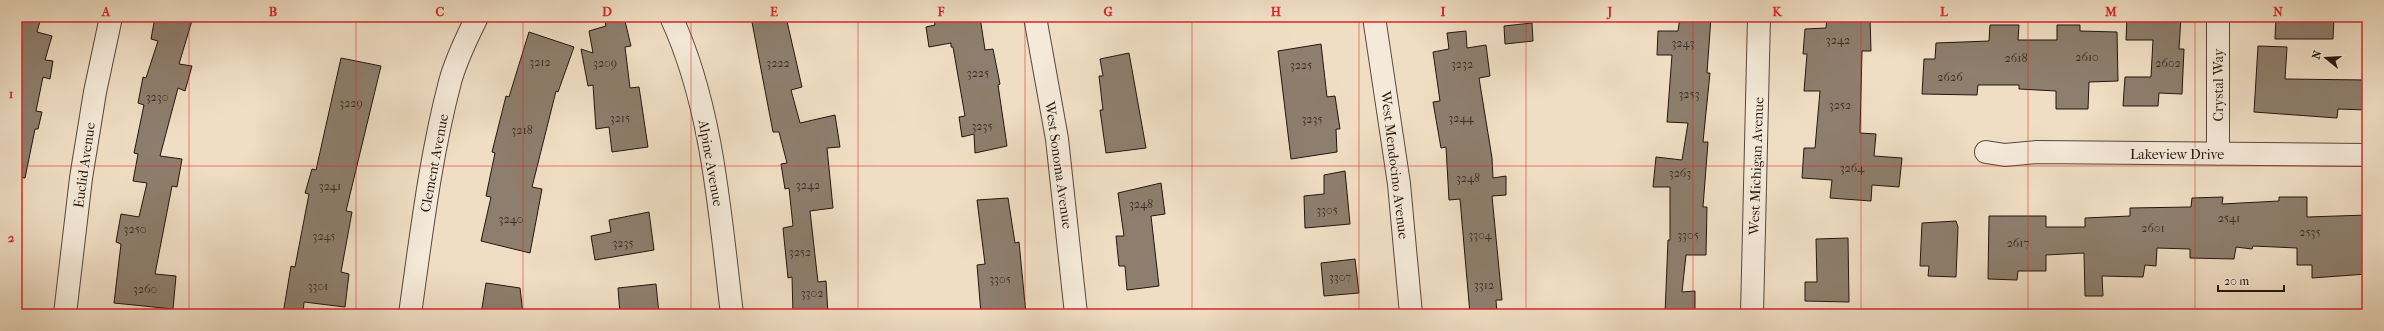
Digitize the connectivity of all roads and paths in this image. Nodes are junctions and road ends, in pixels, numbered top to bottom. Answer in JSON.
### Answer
{"nodes":[{"id":1,"x":111,"y":17,"type":"edge"},
{"id":2,"x":477,"y":17,"type":"edge"},
{"id":3,"x":671,"y":17,"type":"edge"},
{"id":4,"x":1035,"y":17,"type":"edge"},
{"id":5,"x":1374,"y":17,"type":"edge"},
{"id":6,"x":1759,"y":17,"type":"edge"},
{"id":7,"x":2218,"y":17,"type":"edge"},
{"id":8,"x":1986,"y":152,"type":"dead end"},
{"id":9,"x":2218,"y":154,"type":"junction"},
{"id":10,"x":2367,"y":155,"type":"edge"},
{"id":11,"x":65,"y":314,"type":"edge"},
{"id":12,"x":410,"y":314,"type":"edge"},
{"id":13,"x":732,"y":314,"type":"edge"},
{"id":14,"x":1076,"y":314,"type":"edge"},
{"id":15,"x":1411,"y":314,"type":"edge"},
{"id":16,"x":1752,"y":314,"type":"edge"}],
"edges":[{"from":1,"to":11,"type":"street","name":"Euclid Avenue"},
{"from":2,"to":12,"type":"street","name":"Clement Avenue"},
{"from":3,"to":13,"type":"street","name":"Alpine Avenue"},
{"from":4,"to":14,"type":"street","name":"West Sonoma Avenue"},
{"from":5,"to":15,"type":"street","name":"West Mendocino Avenue"},
{"from":6,"to":16,"type":"street","name":"West Michigan Avenue"},
{"from":7,"to":9,"type":"street","name":"Crystal Way"},
{"from":8,"to":9,"type":"street","name":"Lakeview Drive"},
{"from":9,"to":10,"type":"street","name":"Lakeview Drive"}]}
